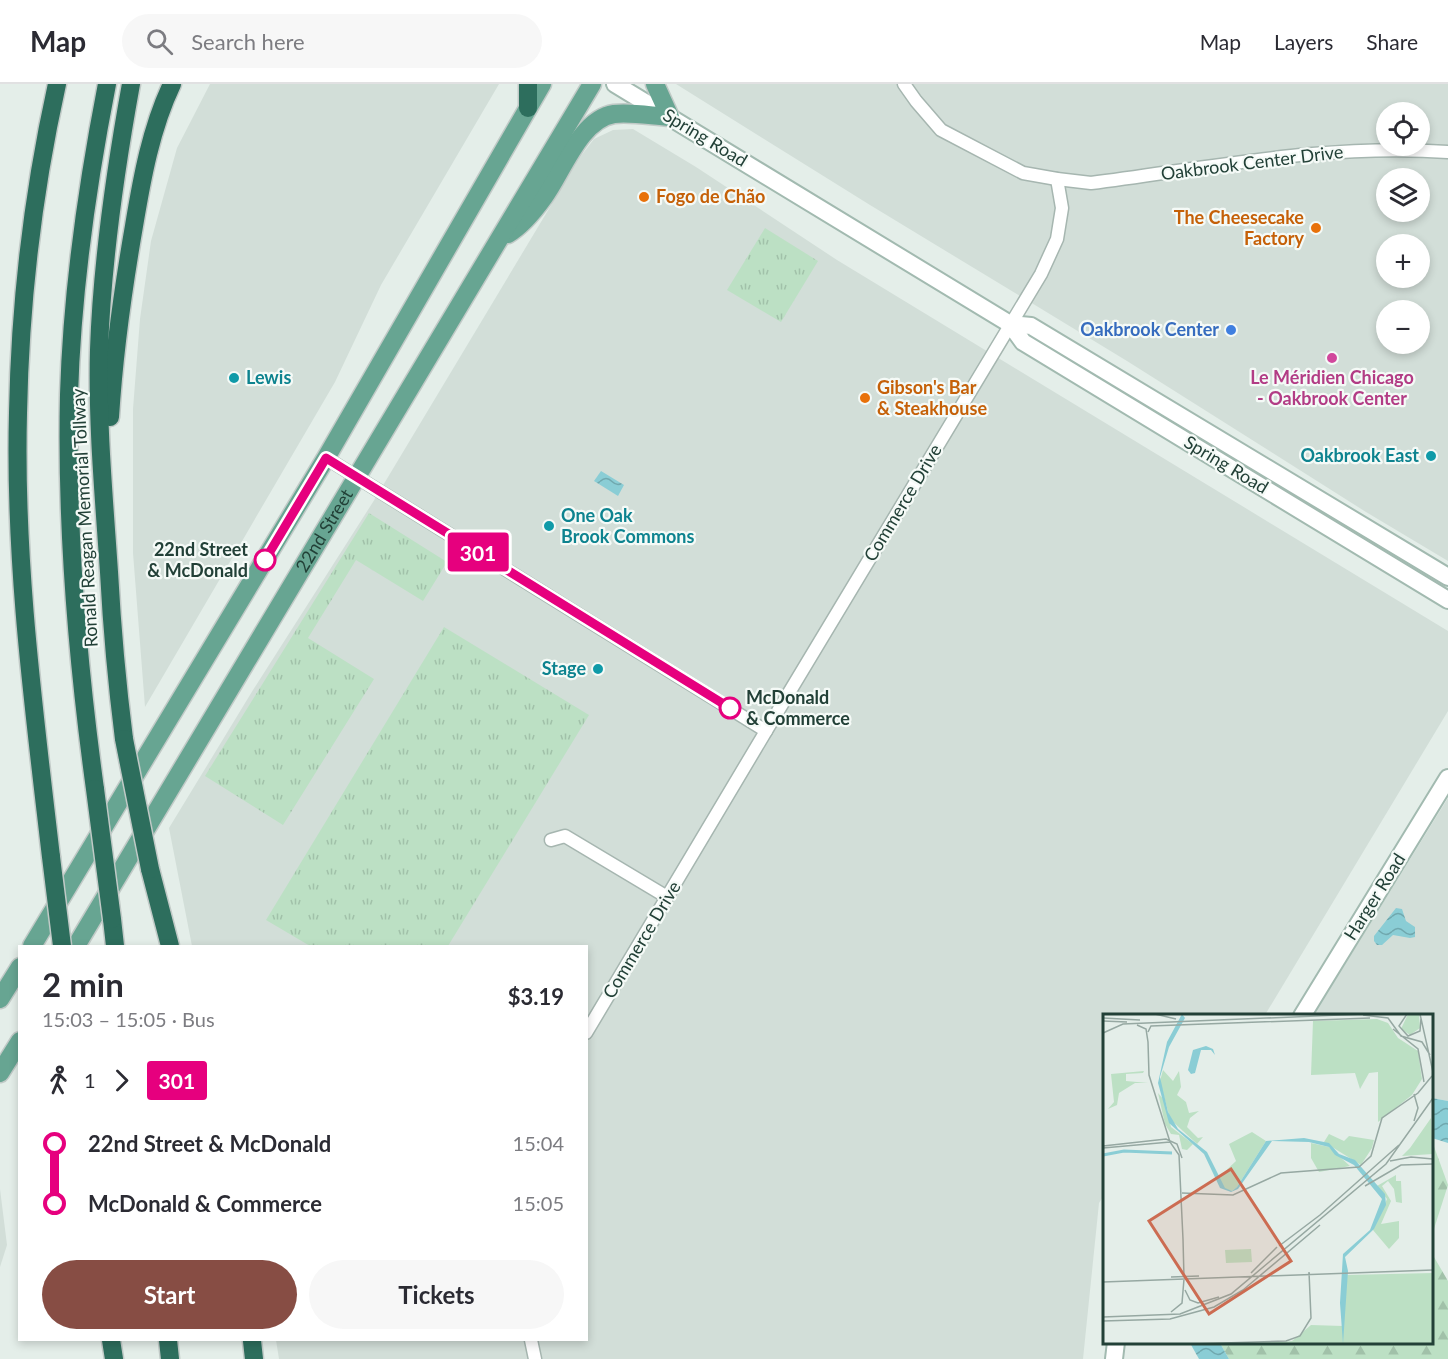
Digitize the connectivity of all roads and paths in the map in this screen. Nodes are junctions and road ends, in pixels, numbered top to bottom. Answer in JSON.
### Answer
{"nodes":[{"id":1,"x":57,"y":84,"type":"edge"},
{"id":2,"x":108,"y":84,"type":"edge"},
{"id":3,"x":131,"y":84,"type":"edge"},
{"id":4,"x":172,"y":84,"type":"edge"},
{"id":5,"x":528,"y":84,"type":"edge"},
{"id":6,"x":542,"y":84,"type":"edge"},
{"id":7,"x":592,"y":84,"type":"edge"},
{"id":8,"x":615,"y":84,"type":"edge"},
{"id":9,"x":655,"y":84,"type":"edge"},
{"id":10,"x":904,"y":84,"type":"edge"},
{"id":11,"x":528,"y":108,"type":"junction"},
{"id":12,"x":670,"y":117,"type":"junction"},
{"id":13,"x":1448,"y":152,"type":"edge"},
{"id":14,"x":1058,"y":179,"type":"junction"},
{"id":15,"x":499,"y":239,"type":"junction"},
{"id":16,"x":1010,"y":324,"type":"junction"},
{"id":17,"x":326,"y":458,"type":"junction"},
{"id":18,"x":357,"y":477,"type":"junction"},
{"id":19,"x":109,"y":572,"type":"junction"},
{"id":20,"x":1448,"y":577,"type":"edge"},
{"id":21,"x":1448,"y":600,"type":"edge"},
{"id":22,"x":766,"y":731,"type":"junction"},
{"id":23,"x":1448,"y":778,"type":"edge"},
{"id":24,"x":551,"y":840,"type":"dead end"},
{"id":25,"x":667,"y":897,"type":"junction"},
{"id":26,"x":33,"y":945,"type":"edge"},
{"id":27,"x":62,"y":945,"type":"edge"},
{"id":28,"x":77,"y":945,"type":"edge"},
{"id":29,"x":115,"y":945,"type":"edge"},
{"id":30,"x":170,"y":945,"type":"edge"},
{"id":31,"x":18,"y":970,"type":"edge"},
{"id":32,"x":0,"y":999,"type":"edge"},
{"id":33,"x":1303,"y":1014,"type":"edge"},
{"id":34,"x":588,"y":1030,"type":"edge"},
{"id":35,"x":18,"y":1044,"type":"edge"},
{"id":36,"x":0,"y":1073,"type":"edge"},
{"id":37,"x":111,"y":1341,"type":"edge"},
{"id":38,"x":168,"y":1341,"type":"edge"},
{"id":39,"x":531,"y":1341,"type":"edge"},
{"id":40,"x":1116,"y":1344,"type":"edge"},
{"id":41,"x":114,"y":1359,"type":"edge"},
{"id":42,"x":170,"y":1359,"type":"edge"},
{"id":43,"x":535,"y":1359,"type":"edge"},
{"id":44,"x":1114,"y":1359,"type":"edge"}],
"edges":[{"from":1,"to":27,"type":"highway","bridge":true},
{"from":2,"to":29,"type":"highway","name":"Ronald Reagan Memorial Tollway","bridge":true},
{"from":3,"to":19,"type":"highway","name":"Ronald Reagan Memorial Tollway"},
{"from":4,"to":19,"type":"highway"},
{"from":5,"to":11,"type":"highway"},
{"from":6,"to":11,"type":"main road","name":"22nd Street"},
{"from":7,"to":15,"type":"main road","name":"22nd Street"},
{"from":8,"to":12,"type":"street","name":"Spring Road"},
{"from":9,"to":12,"type":"main road"},
{"from":10,"to":14,"type":"street","name":"Oakbrook Center Drive"},
{"from":11,"to":17,"type":"main road","name":"22nd Street"},
{"from":12,"to":15,"type":"main road"},
{"from":12,"to":16,"type":"street","name":"Spring Road"},
{"from":13,"to":14,"type":"street","name":"Oakbrook Center Drive"},
{"from":14,"to":16,"type":"street"},
{"from":15,"to":18,"type":"main road","name":"22nd Street"},
{"from":16,"to":20,"type":"street","name":"Spring Road"},
{"from":16,"to":21,"type":"street","name":"Spring Road"},
{"from":16,"to":22,"type":"street","name":"Commerce Drive"},
{"from":17,"to":18,"type":"street"},
{"from":17,"to":26,"type":"main road","name":"22nd Street"},
{"from":18,"to":22,"type":"street"},
{"from":18,"to":28,"type":"main road","name":"22nd Street"},
{"from":19,"to":30,"type":"highway","name":"Ronald Reagan Memorial Tollway","bridge":true},
{"from":22,"to":25,"type":"street","name":"Commerce Drive"},
{"from":23,"to":33,"type":"street","name":"Harger Road"},
{"from":24,"to":25,"type":"street"},
{"from":25,"to":34,"type":"street","name":"Commerce Drive"},
{"from":31,"to":32,"type":"main road"},
{"from":35,"to":36,"type":"main road"},
{"from":37,"to":41,"type":"highway"},
{"from":38,"to":42,"type":"highway"},
{"from":39,"to":43,"type":"street"},
{"from":40,"to":44,"type":"street"}]}
